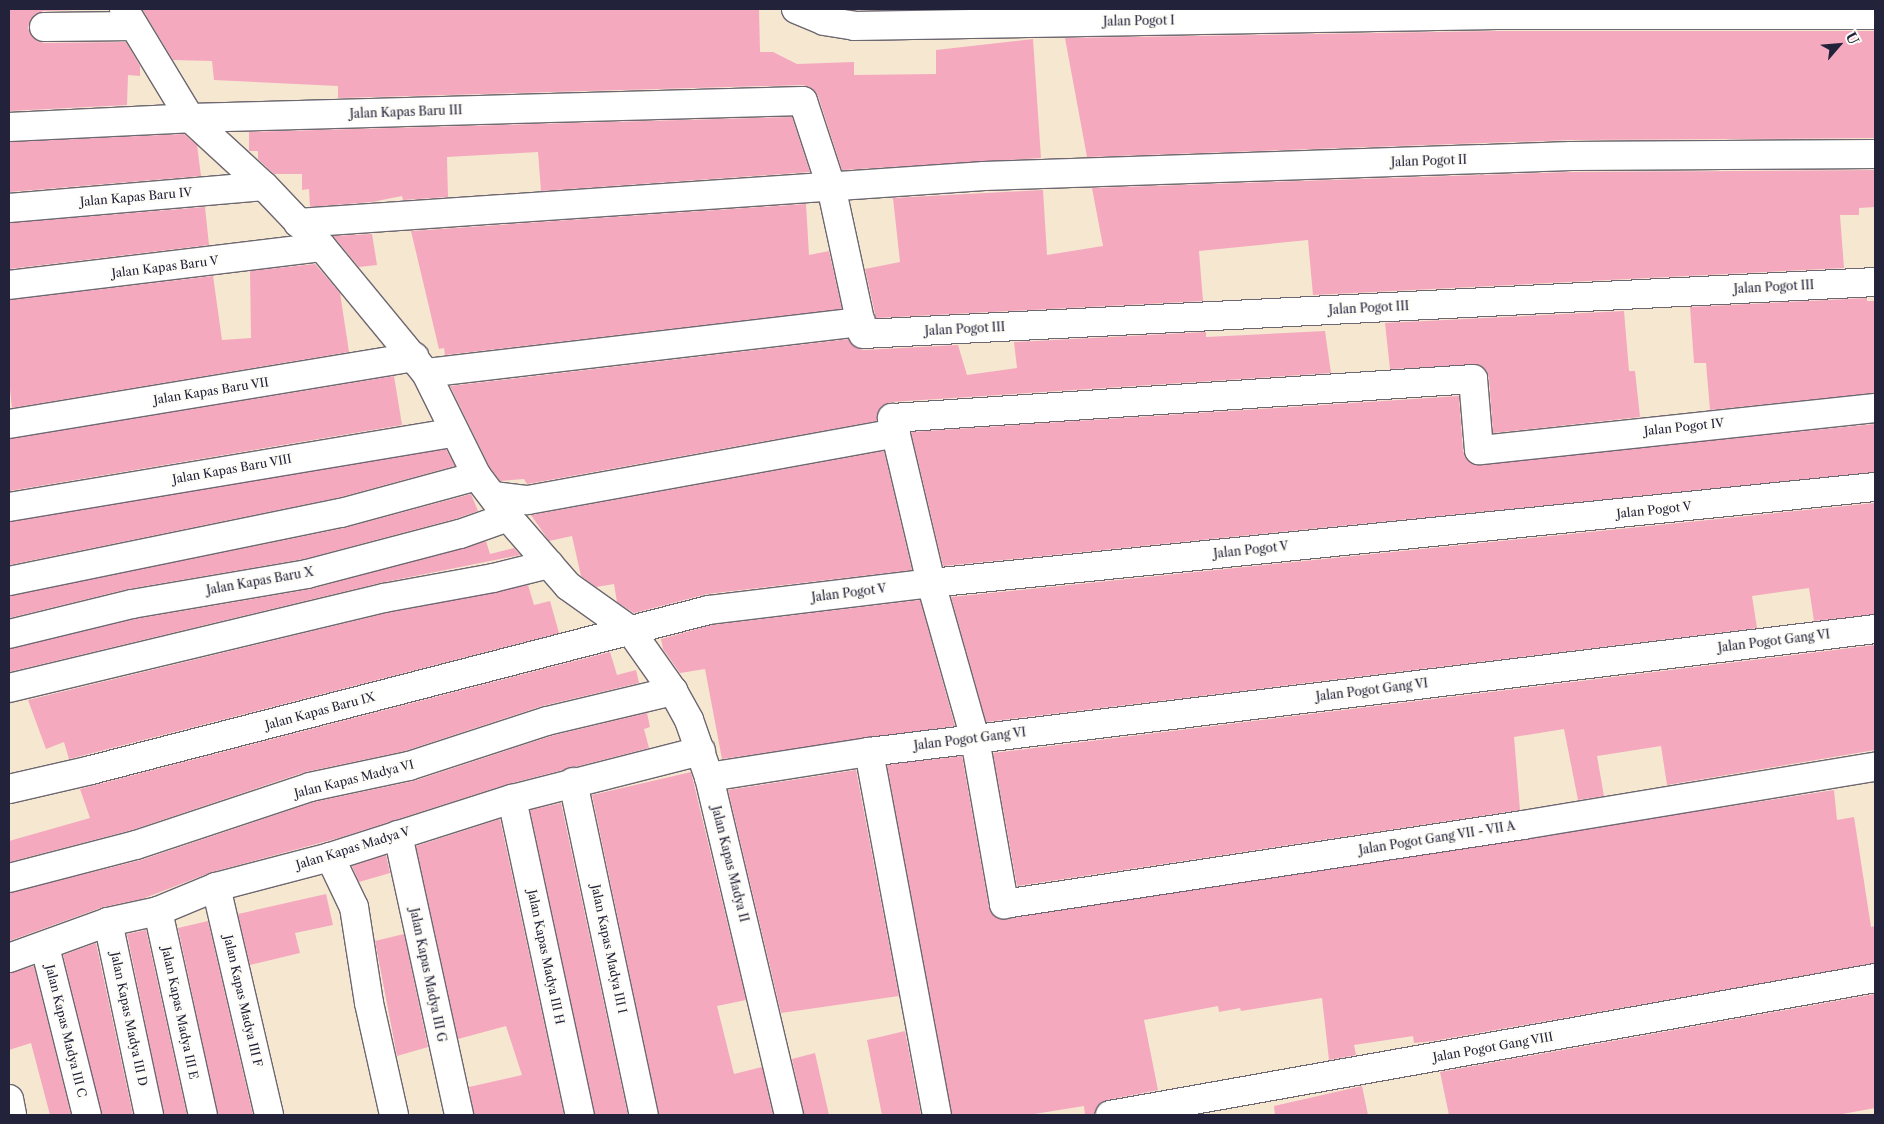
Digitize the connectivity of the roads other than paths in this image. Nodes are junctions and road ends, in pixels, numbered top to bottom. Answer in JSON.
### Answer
{"nodes":[{"id":1,"x":796,"y":9,"type":"edge"},
{"id":2,"x":1875,"y":15,"type":"edge"},
{"id":3,"x":129,"y":17,"type":"edge"},
{"id":4,"x":44,"y":27,"type":"dead end"},
{"id":5,"x":190,"y":118,"type":"junction"},
{"id":6,"x":9,"y":127,"type":"edge"},
{"id":7,"x":1875,"y":154,"type":"edge"},
{"id":8,"x":264,"y":186,"type":"junction"},
{"id":9,"x":831,"y":186,"type":"junction"},
{"id":10,"x":9,"y":208,"type":"edge"},
{"id":11,"x":298,"y":223,"type":"junction"},
{"id":12,"x":322,"y":247,"type":"junction"},
{"id":13,"x":1875,"y":282,"type":"edge"},
{"id":14,"x":9,"y":285,"type":"edge"},
{"id":15,"x":862,"y":328,"type":"junction"},
{"id":16,"x":420,"y":365,"type":"junction"},
{"id":17,"x":1875,"y":408,"type":"edge"},
{"id":18,"x":9,"y":424,"type":"edge"},
{"id":19,"x":455,"y":432,"type":"junction"},
{"id":20,"x":896,"y":433,"type":"junction"},
{"id":21,"x":1875,"y":488,"type":"edge"},
{"id":22,"x":493,"y":496,"type":"junction"},
{"id":23,"x":9,"y":507,"type":"edge"},
{"id":24,"x":549,"y":564,"type":"junction"},
{"id":25,"x":9,"y":581,"type":"edge"},
{"id":26,"x":931,"y":582,"type":"junction"},
{"id":27,"x":1875,"y":629,"type":"edge"},
{"id":28,"x":630,"y":630,"type":"junction"},
{"id":29,"x":9,"y":634,"type":"edge"},
{"id":30,"x":9,"y":688,"type":"edge"},
{"id":31,"x":673,"y":691,"type":"junction"},
{"id":32,"x":975,"y":739,"type":"junction"},
{"id":33,"x":701,"y":751,"type":"junction"},
{"id":34,"x":869,"y":752,"type":"junction"},
{"id":35,"x":1875,"y":767,"type":"edge"},
{"id":36,"x":709,"y":777,"type":"junction"},
{"id":37,"x":573,"y":782,"type":"junction"},
{"id":38,"x":9,"y":789,"type":"edge"},
{"id":39,"x":512,"y":799,"type":"junction"},
{"id":40,"x":398,"y":834,"type":"junction"},
{"id":41,"x":330,"y":857,"type":"junction"},
{"id":42,"x":9,"y":878,"type":"edge"},
{"id":43,"x":216,"y":887,"type":"junction"},
{"id":44,"x":158,"y":911,"type":"junction"},
{"id":45,"x":108,"y":922,"type":"junction"},
{"id":46,"x":45,"y":947,"type":"junction"},
{"id":47,"x":9,"y":958,"type":"edge"},
{"id":48,"x":1875,"y":978,"type":"edge"},
{"id":49,"x":9,"y":1099,"type":"edge"},
{"id":50,"x":12,"y":1115,"type":"edge"},
{"id":51,"x":87,"y":1115,"type":"edge"},
{"id":52,"x":149,"y":1115,"type":"edge"},
{"id":53,"x":202,"y":1115,"type":"edge"},
{"id":54,"x":269,"y":1115,"type":"edge"},
{"id":55,"x":394,"y":1115,"type":"edge"},
{"id":56,"x":459,"y":1115,"type":"edge"},
{"id":57,"x":580,"y":1115,"type":"edge"},
{"id":58,"x":644,"y":1115,"type":"edge"},
{"id":59,"x":789,"y":1115,"type":"edge"},
{"id":60,"x":938,"y":1115,"type":"edge"},
{"id":61,"x":1110,"y":1115,"type":"edge"}],
"edges":[{"from":1,"to":2,"type":"street","name":"Jalan Pogot I"},
{"from":3,"to":4,"type":"street"},
{"from":3,"to":5,"type":"street","name":"Jalan Kapas Madya II"},
{"from":5,"to":6,"type":"street","name":"Jalan Kapas Baru III"},
{"from":5,"to":8,"type":"street","name":"Jalan Kapas Madya II"},
{"from":5,"to":9,"type":"street","name":"Jalan Kapas Baru III"},
{"from":7,"to":9,"type":"street","name":"Jalan Pogot II"},
{"from":8,"to":10,"type":"street","name":"Jalan Kapas Baru IV"},
{"from":8,"to":11,"type":"street","name":"Jalan Kapas Madya II"},
{"from":9,"to":11,"type":"street","name":"Jalan Pogot II"},
{"from":9,"to":15,"type":"street"},
{"from":11,"to":12,"type":"street","name":"Jalan Kapas Madya II"},
{"from":12,"to":14,"type":"street","name":"Jalan Kapas Baru V"},
{"from":12,"to":16,"type":"street","name":"Jalan Kapas Madya II"},
{"from":13,"to":15,"type":"street","name":"Jalan Pogot III"},
{"from":15,"to":16,"type":"street","name":"Jalan Pogot III"},
{"from":16,"to":18,"type":"street","name":"Jalan Kapas Baru VII"},
{"from":16,"to":19,"type":"street","name":"Jalan Kapas Madya II"},
{"from":17,"to":20,"type":"street","name":"Jalan Pogot IV"},
{"from":19,"to":22,"type":"street","name":"Jalan Kapas Madya II"},
{"from":19,"to":23,"type":"street","name":"Jalan Kapas Baru VIII"},
{"from":20,"to":22,"type":"street"},
{"from":20,"to":26,"type":"street"},
{"from":21,"to":26,"type":"street","name":"Jalan Pogot V"},
{"from":22,"to":24,"type":"street","name":"Jalan Kapas Madya II"},
{"from":22,"to":25,"type":"street"},
{"from":22,"to":29,"type":"street","name":"Jalan Kapas Baru X"},
{"from":24,"to":28,"type":"street","name":"Jalan Kapas Madya II"},
{"from":24,"to":30,"type":"street"},
{"from":26,"to":28,"type":"street","name":"Jalan Pogot V"},
{"from":26,"to":32,"type":"street"},
{"from":27,"to":32,"type":"street","name":"Jalan Pogot Gang VI"},
{"from":28,"to":31,"type":"street","name":"Jalan Kapas Madya II"},
{"from":28,"to":38,"type":"street","name":"Jalan Kapas Baru IX"},
{"from":31,"to":33,"type":"street","name":"Jalan Kapas Madya II"},
{"from":31,"to":42,"type":"street","name":"Jalan Kapas Madya VI"},
{"from":32,"to":34,"type":"street","name":"Jalan Pogot Gang VI"},
{"from":32,"to":35,"type":"street","name":"Jalan Pogot Gang VII - VII A"},
{"from":33,"to":36,"type":"street","name":"Jalan Kapas Madya II"},
{"from":33,"to":37,"type":"street","name":"Jalan Kapas Madya V"},
{"from":34,"to":36,"type":"street","name":"Jalan Pogot Gang VI"},
{"from":34,"to":60,"type":"street"},
{"from":36,"to":59,"type":"street","name":"Jalan Kapas Madya II"},
{"from":37,"to":39,"type":"street","name":"Jalan Kapas Madya V"},
{"from":37,"to":58,"type":"street","name":"Jalan Kapas Madya III I"},
{"from":39,"to":40,"type":"street","name":"Jalan Kapas Madya V"},
{"from":39,"to":57,"type":"street","name":"Jalan Kapas Madya III H"},
{"from":40,"to":41,"type":"street","name":"Jalan Kapas Madya V"},
{"from":40,"to":56,"type":"street","name":"Jalan Kapas Madya III G"},
{"from":41,"to":43,"type":"street","name":"Jalan Kapas Madya V"},
{"from":41,"to":55,"type":"street"},
{"from":43,"to":44,"type":"street","name":"Jalan Kapas Madya V"},
{"from":43,"to":54,"type":"street","name":"Jalan Kapas Madya III F"},
{"from":44,"to":45,"type":"street","name":"Jalan Kapas Madya V"},
{"from":44,"to":53,"type":"street","name":"Jalan Kapas Madya III E"},
{"from":45,"to":46,"type":"street","name":"Jalan Kapas Madya V"},
{"from":45,"to":52,"type":"street","name":"Jalan Kapas Madya III D"},
{"from":46,"to":47,"type":"street","name":"Jalan Kapas Madya V"},
{"from":46,"to":51,"type":"street","name":"Jalan Kapas Madya III C"},
{"from":48,"to":61,"type":"street","name":"Jalan Pogot Gang VIII"},
{"from":49,"to":50,"type":"street"}]}
